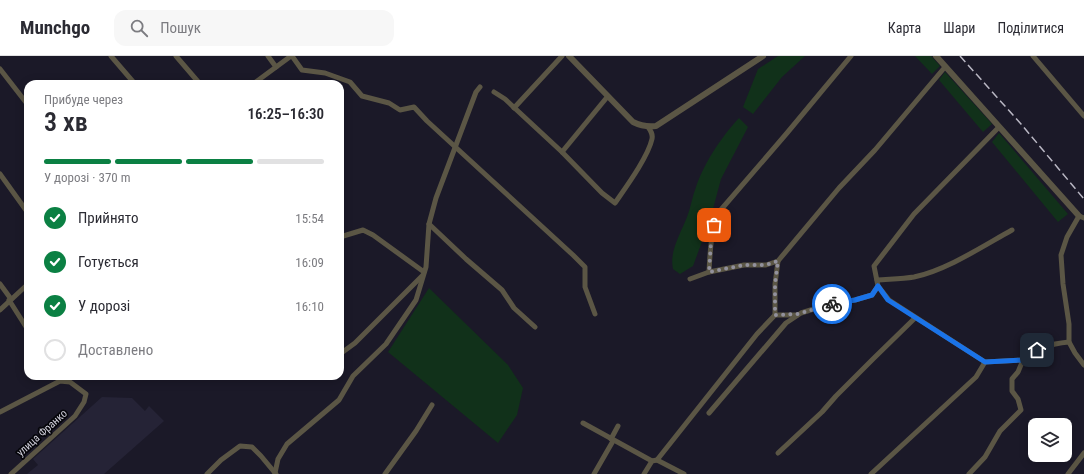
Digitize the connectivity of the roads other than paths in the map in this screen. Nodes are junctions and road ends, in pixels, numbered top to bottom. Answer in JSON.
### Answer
{"nodes":[{"id":1,"x":111,"y":56,"type":"edge"},
{"id":2,"x":176,"y":56,"type":"edge"},
{"id":3,"x":268,"y":56,"type":"edge"},
{"id":4,"x":291,"y":56,"type":"edge"},
{"id":5,"x":562,"y":56,"type":"edge"},
{"id":6,"x":569,"y":56,"type":"edge"},
{"id":7,"x":763,"y":56,"type":"edge"},
{"id":8,"x":851,"y":56,"type":"edge"},
{"id":9,"x":936,"y":56,"type":"edge"},
{"id":10,"x":1033,"y":56,"type":"edge"},
{"id":11,"x":276,"y":67,"type":"junction"},
{"id":12,"x":945,"y":67,"type":"junction"},
{"id":13,"x":0,"y":70,"type":"edge"},
{"id":14,"x":132,"y":80,"type":"edge"},
{"id":15,"x":197,"y":80,"type":"edge"},
{"id":16,"x":258,"y":80,"type":"edge"},
{"id":17,"x":480,"y":87,"type":"dead end"},
{"id":18,"x":494,"y":92,"type":"dead end"},
{"id":19,"x":608,"y":96,"type":"junction"},
{"id":20,"x":24,"y":100,"type":"edge"},
{"id":21,"x":514,"y":108,"type":"junction"},
{"id":22,"x":1084,"y":116,"type":"edge"},
{"id":23,"x":648,"y":127,"type":"junction"},
{"id":24,"x":1000,"y":127,"type":"junction"},
{"id":25,"x":455,"y":148,"type":"junction"},
{"id":26,"x":562,"y":152,"type":"junction"},
{"id":27,"x":0,"y":174,"type":"edge"},
{"id":28,"x":24,"y":207,"type":"edge"},
{"id":29,"x":1081,"y":215,"type":"edge"},
{"id":30,"x":429,"y":224,"type":"junction"},
{"id":31,"x":1012,"y":230,"type":"dead end"},
{"id":32,"x":344,"y":236,"type":"edge"},
{"id":33,"x":778,"y":261,"type":"junction"},
{"id":34,"x":709,"y":272,"type":"junction"},
{"id":35,"x":424,"y":273,"type":"junction"},
{"id":36,"x":690,"y":279,"type":"dead end"},
{"id":37,"x":877,"y":280,"type":"junction"},
{"id":38,"x":0,"y":284,"type":"edge"},
{"id":39,"x":878,"y":286,"type":"junction"},
{"id":40,"x":24,"y":288,"type":"edge"},
{"id":41,"x":10,"y":300,"type":"junction"},
{"id":42,"x":0,"y":310,"type":"edge"},
{"id":43,"x":595,"y":314,"type":"dead end"},
{"id":44,"x":798,"y":314,"type":"junction"},
{"id":45,"x":775,"y":315,"type":"junction"},
{"id":46,"x":915,"y":318,"type":"junction"},
{"id":47,"x":24,"y":323,"type":"edge"},
{"id":48,"x":535,"y":327,"type":"dead end"},
{"id":49,"x":1069,"y":342,"type":"junction"},
{"id":50,"x":344,"y":351,"type":"edge"},
{"id":51,"x":1023,"y":360,"type":"junction"},
{"id":52,"x":985,"y":362,"type":"junction"},
{"id":53,"x":1084,"y":365,"type":"edge"},
{"id":54,"x":56,"y":380,"type":"edge"},
{"id":55,"x":64,"y":380,"type":"edge"},
{"id":56,"x":432,"y":405,"type":"dead end"},
{"id":57,"x":0,"y":412,"type":"edge"},
{"id":58,"x":709,"y":414,"type":"dead end"},
{"id":59,"x":583,"y":424,"type":"dead end"},
{"id":60,"x":618,"y":426,"type":"dead end"},
{"id":61,"x":612,"y":440,"type":"junction"},
{"id":62,"x":778,"y":453,"type":"dead end"},
{"id":63,"x":1084,"y":453,"type":"edge"},
{"id":64,"x":655,"y":460,"type":"junction"},
{"id":65,"x":276,"y":473,"type":"edge"},
{"id":66,"x":10,"y":474,"type":"edge"},
{"id":67,"x":207,"y":474,"type":"edge"},
{"id":68,"x":385,"y":474,"type":"edge"},
{"id":69,"x":594,"y":474,"type":"edge"},
{"id":70,"x":644,"y":474,"type":"edge"},
{"id":71,"x":684,"y":474,"type":"edge"},
{"id":72,"x":870,"y":474,"type":"edge"},
{"id":73,"x":969,"y":474,"type":"edge"},
{"id":74,"x":1068,"y":474,"type":"edge"}],
"edges":[{"from":1,"to":14,"type":"street"},
{"from":2,"to":15,"type":"street"},
{"from":3,"to":11,"type":"street"},
{"from":4,"to":11,"type":"street"},
{"from":4,"to":25,"type":"street"},
{"from":5,"to":21,"type":"street"},
{"from":6,"to":19,"type":"street"},
{"from":7,"to":23,"type":"street"},
{"from":8,"to":34,"type":"street"},
{"from":9,"to":12,"type":"street"},
{"from":10,"to":22,"type":"street"},
{"from":11,"to":16,"type":"street"},
{"from":12,"to":24,"type":"street"},
{"from":12,"to":33,"type":"street"},
{"from":13,"to":20,"type":"street"},
{"from":17,"to":25,"type":"street"},
{"from":18,"to":21,"type":"street"},
{"from":19,"to":23,"type":"street"},
{"from":19,"to":26,"type":"street"},
{"from":21,"to":26,"type":"street"},
{"from":23,"to":26,"type":"street"},
{"from":24,"to":29,"type":"street"},
{"from":24,"to":37,"type":"street"},
{"from":25,"to":30,"type":"street"},
{"from":25,"to":43,"type":"street"},
{"from":27,"to":28,"type":"street"},
{"from":29,"to":49,"type":"street"},
{"from":30,"to":35,"type":"street"},
{"from":30,"to":48,"type":"street"},
{"from":31,"to":37,"type":"street"},
{"from":32,"to":35,"type":"street"},
{"from":33,"to":34,"type":"street"},
{"from":33,"to":45,"type":"street"},
{"from":34,"to":36,"type":"street"},
{"from":35,"to":50,"type":"street"},
{"from":35,"to":65,"type":"street"},
{"from":37,"to":39,"type":"street"},
{"from":38,"to":41,"type":"street"},
{"from":39,"to":44,"type":"street"},
{"from":39,"to":46,"type":"street"},
{"from":40,"to":41,"type":"street"},
{"from":41,"to":42,"type":"street"},
{"from":41,"to":47,"type":"street"},
{"from":44,"to":45,"type":"street"},
{"from":44,"to":58,"type":"street"},
{"from":45,"to":64,"type":"street"},
{"from":46,"to":52,"type":"street"},
{"from":46,"to":62,"type":"street"},
{"from":49,"to":51,"type":"street"},
{"from":49,"to":53,"type":"street"},
{"from":51,"to":52,"type":"street"},
{"from":51,"to":73,"type":"street"},
{"from":52,"to":72,"type":"street"},
{"from":54,"to":57,"type":"street"},
{"from":55,"to":66,"type":"street","name":"улица Франко"},
{"from":56,"to":68,"type":"street"},
{"from":59,"to":61,"type":"street"},
{"from":60,"to":61,"type":"street"},
{"from":61,"to":64,"type":"street"},
{"from":61,"to":69,"type":"street"},
{"from":63,"to":74,"type":"street"},
{"from":64,"to":70,"type":"street"},
{"from":64,"to":71,"type":"street"},
{"from":65,"to":67,"type":"street"}]}
